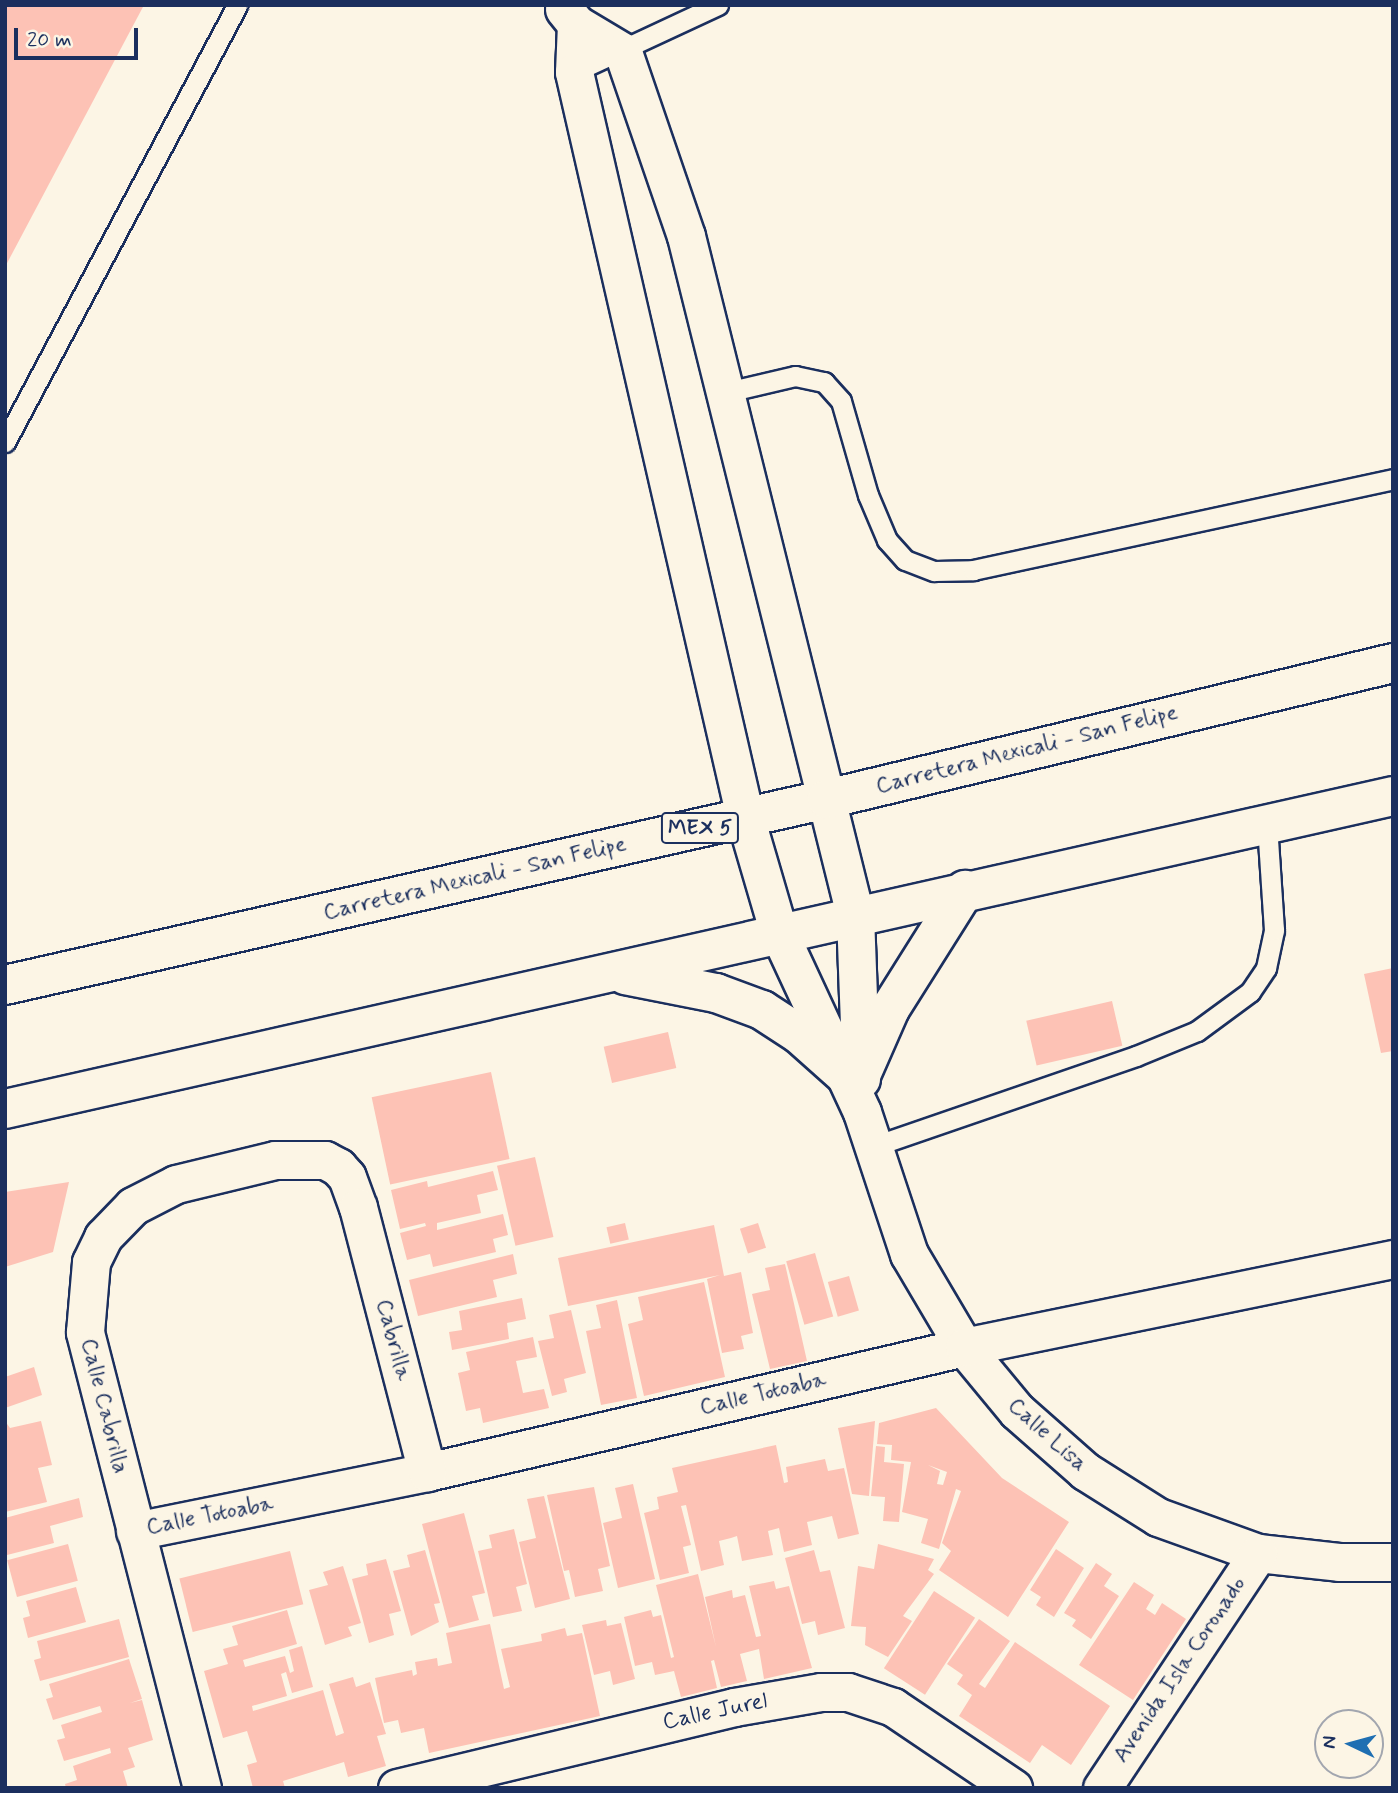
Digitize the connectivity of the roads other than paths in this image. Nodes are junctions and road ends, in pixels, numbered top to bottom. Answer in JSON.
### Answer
{"nodes":[{"id":1,"x":237,"y":5,"type":"edge"},
{"id":2,"x":718,"y":5,"type":"edge"},
{"id":3,"x":569,"y":15,"type":"edge"},
{"id":4,"x":623,"y":52,"type":"junction"},
{"id":5,"x":573,"y":72,"type":"junction"},
{"id":6,"x":727,"y":392,"type":"junction"},
{"id":7,"x":5,"y":442,"type":"edge"},
{"id":8,"x":1393,"y":480,"type":"edge"},
{"id":9,"x":1393,"y":663,"type":"edge"},
{"id":10,"x":1393,"y":796,"type":"edge"},
{"id":11,"x":827,"y":799,"type":"junction"},
{"id":12,"x":745,"y":817,"type":"junction"},
{"id":13,"x":1267,"y":824,"type":"junction"},
{"id":14,"x":965,"y":890,"type":"junction"},
{"id":15,"x":855,"y":915,"type":"junction"},
{"id":16,"x":779,"y":933,"type":"junction"},
{"id":17,"x":609,"y":972,"type":"junction"},
{"id":18,"x":5,"y":985,"type":"edge"},
{"id":19,"x":856,"y":1087,"type":"junction"},
{"id":20,"x":5,"y":1109,"type":"edge"},
{"id":21,"x":872,"y":1147,"type":"junction"},
{"id":22,"x":358,"y":1207,"type":"joint"},
{"id":23,"x":1393,"y":1259,"type":"edge"},
{"id":24,"x":964,"y":1347,"type":"junction"},
{"id":25,"x":427,"y":1472,"type":"junction"},
{"id":26,"x":135,"y":1531,"type":"junction"},
{"id":27,"x":1258,"y":1553,"type":"junction"},
{"id":28,"x":1393,"y":1562,"type":"edge"},
{"id":29,"x":484,"y":1765,"type":"junction"},
{"id":30,"x":202,"y":1788,"type":"edge"},
{"id":31,"x":397,"y":1788,"type":"edge"},
{"id":32,"x":512,"y":1788,"type":"edge"},
{"id":33,"x":1013,"y":1788,"type":"edge"},
{"id":34,"x":1102,"y":1788,"type":"edge"}],
"edges":[{"from":1,"to":7,"type":"lane"},
{"from":2,"to":4,"type":"lane"},
{"from":3,"to":4,"type":"street"},
{"from":3,"to":5,"type":"street","name":"Calle Lisa"},
{"from":4,"to":5,"type":"lane"},
{"from":4,"to":6,"type":"street","name":"Calle Lisa"},
{"from":5,"to":12,"type":"street","name":"Calle Lisa"},
{"from":6,"to":8,"type":"lane"},
{"from":6,"to":11,"type":"street","name":"Calle Lisa"},
{"from":9,"to":11,"type":"highway","name":"Carretera Mexicali - San Felipe","number":"MEX 5"},
{"from":10,"to":13,"type":"highway"},
{"from":11,"to":12,"type":"highway","name":"Carretera Mexicali - San Felipe","number":"MEX 5"},
{"from":11,"to":15,"type":"street","name":"Calle Lisa"},
{"from":12,"to":16,"type":"street","name":"Calle Lisa"},
{"from":12,"to":18,"type":"highway","name":"Carretera Mexicali - San Felipe","number":"MEX 5"},
{"from":13,"to":14,"type":"highway"},
{"from":13,"to":21,"type":"lane"},
{"from":14,"to":15,"type":"highway"},
{"from":14,"to":19,"type":"highway"},
{"from":15,"to":16,"type":"highway"},
{"from":15,"to":19,"type":"street","name":"Calle Lisa"},
{"from":16,"to":17,"type":"highway"},
{"from":16,"to":19,"type":"street","name":"Calle Lisa"},
{"from":17,"to":19,"type":"highway"},
{"from":17,"to":20,"type":"highway"},
{"from":19,"to":21,"type":"street","name":"Calle Lisa"},
{"from":21,"to":24,"type":"street","name":"Calle Lisa"},
{"from":22,"to":25,"type":"street","name":"Cabrilla"},
{"from":22,"to":26,"type":"street","name":"Calle Cabrilla"},
{"from":23,"to":24,"type":"street","name":"Calle Totoaba"},
{"from":24,"to":25,"type":"street","name":"Calle Totoaba"},
{"from":24,"to":27,"type":"street","name":"Calle Lisa"},
{"from":25,"to":26,"type":"street","name":"Calle Totoaba"},
{"from":26,"to":30,"type":"street","name":"Calle Cabrilla"},
{"from":27,"to":28,"type":"street","name":"Calle Lisa"},
{"from":27,"to":34,"type":"street","name":"Avenida Isla Coronado"},
{"from":29,"to":31,"type":"street","name":"Calle Jurel"},
{"from":29,"to":32,"type":"street"},
{"from":29,"to":33,"type":"street","name":"Calle Jurel"}]}
